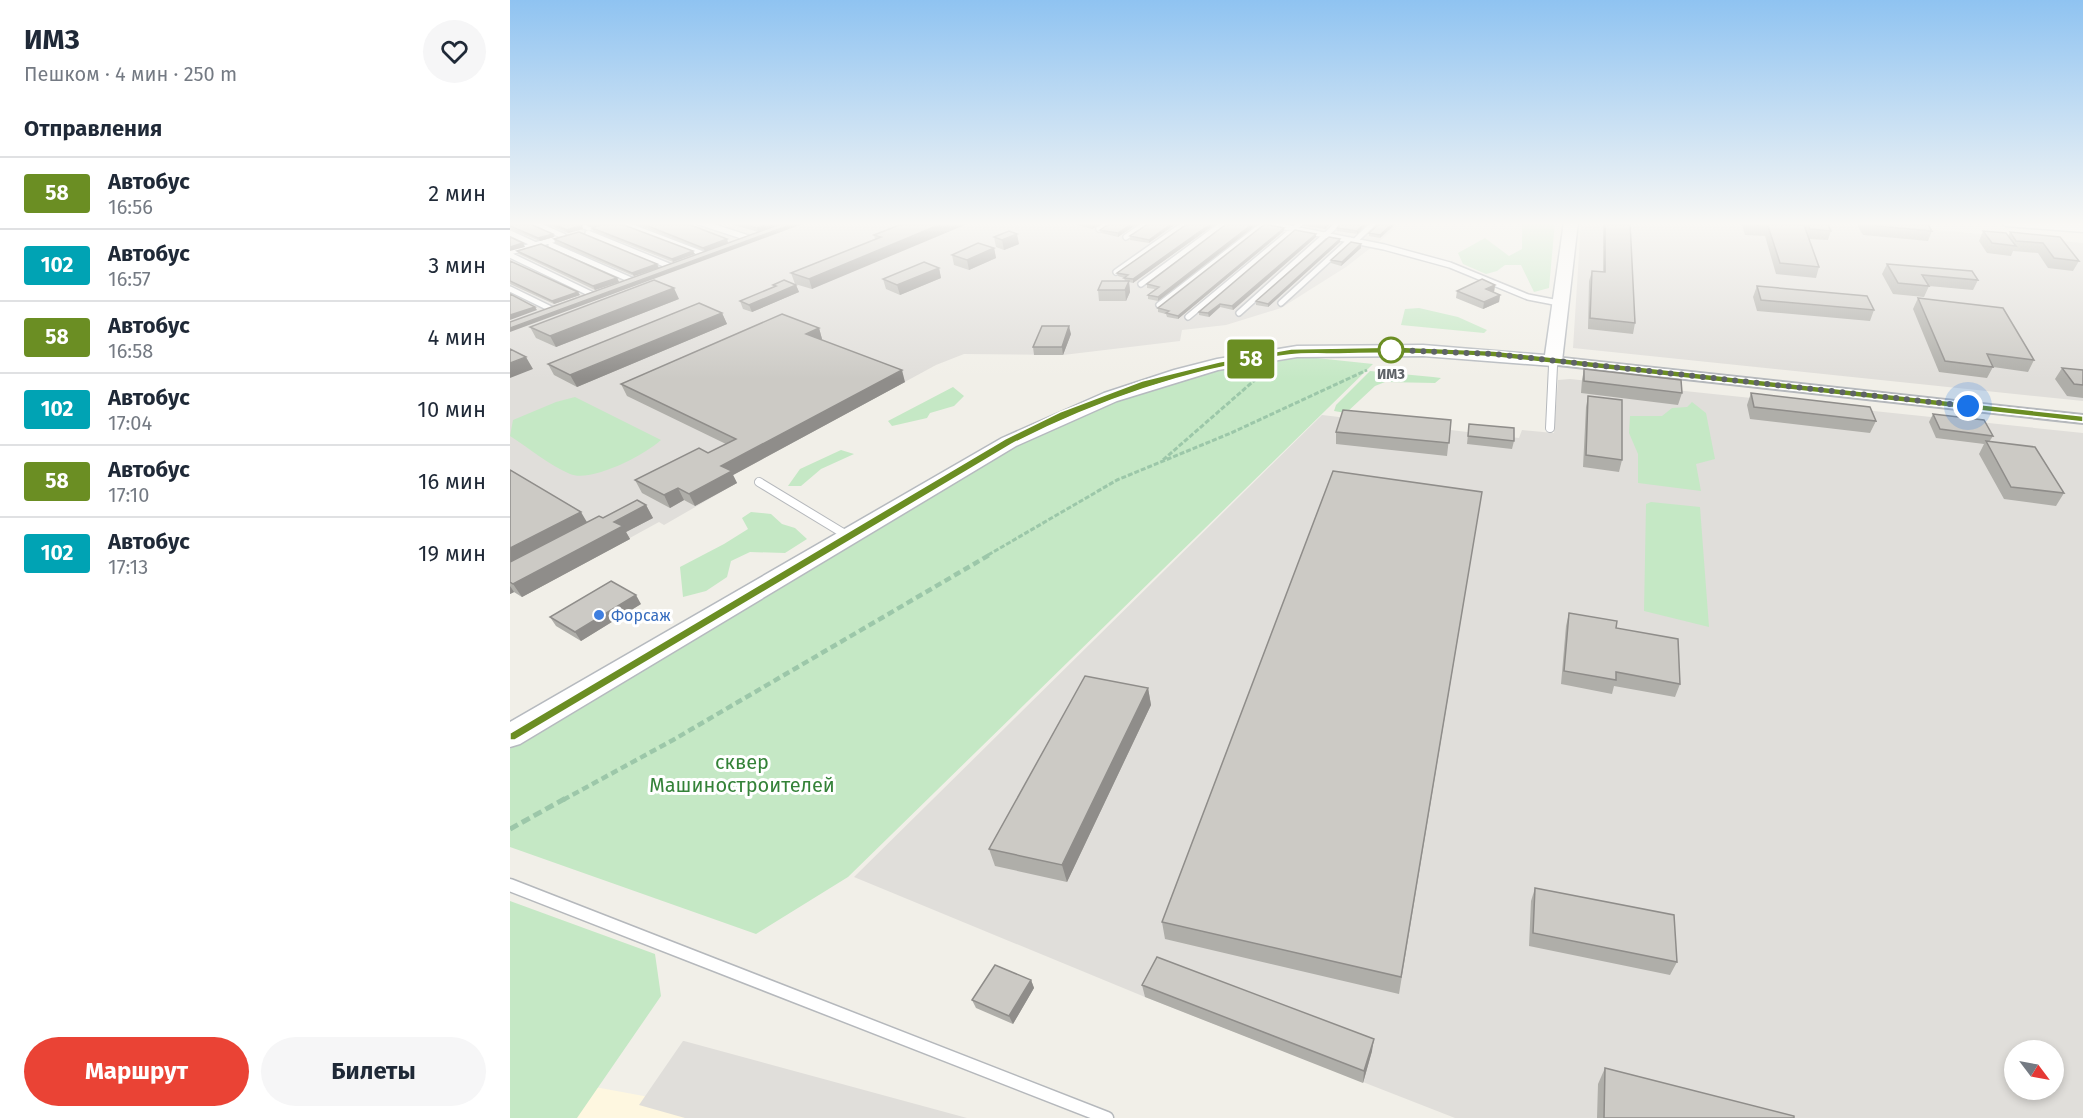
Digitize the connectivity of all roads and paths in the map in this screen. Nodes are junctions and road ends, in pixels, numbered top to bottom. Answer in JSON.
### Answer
{"nodes":[{"id":1,"x":551,"y":274,"type":"edge"},
{"id":2,"x":618,"y":274,"type":"edge"},
{"id":3,"x":1154,"y":274,"type":"edge"},
{"id":4,"x":1199,"y":274,"type":"edge"},
{"id":5,"x":1240,"y":274,"type":"edge"},
{"id":6,"x":1282,"y":274,"type":"edge"},
{"id":7,"x":1314,"y":274,"type":"edge"},
{"id":8,"x":1472,"y":274,"type":"edge"},
{"id":9,"x":1563,"y":274,"type":"edge"},
{"id":10,"x":641,"y":276,"type":"edge"},
{"id":11,"x":631,"y":280,"type":"junction"},
{"id":12,"x":621,"y":283,"type":"edge"},
{"id":13,"x":1141,"y":284,"type":"dead end"},
{"id":14,"x":510,"y":289,"type":"edge"},
{"id":15,"x":601,"y":291,"type":"edge"},
{"id":16,"x":591,"y":294,"type":"junction"},
{"id":17,"x":581,"y":298,"type":"edge"},
{"id":18,"x":1281,"y":303,"type":"dead end"},
{"id":19,"x":1559,"y":303,"type":"junction"},
{"id":20,"x":561,"y":305,"type":"edge"},
{"id":21,"x":1159,"y":306,"type":"edge"},
{"id":22,"x":551,"y":309,"type":"junction"},
{"id":23,"x":541,"y":312,"type":"edge"},
{"id":24,"x":1239,"y":313,"type":"dead end"},
{"id":25,"x":1188,"y":317,"type":"dead end"},
{"id":26,"x":1553,"y":361,"type":"junction"},
{"id":27,"x":1268,"y":368,"type":"dead end"},
{"id":28,"x":1367,"y":370,"type":"dead end"},
{"id":29,"x":2083,"y":419,"type":"edge"},
{"id":30,"x":1550,"y":428,"type":"dead end"},
{"id":31,"x":1161,"y":462,"type":"junction"},
{"id":32,"x":759,"y":482,"type":"dead end"},
{"id":33,"x":848,"y":536,"type":"junction"},
{"id":34,"x":510,"y":736,"type":"edge"},
{"id":35,"x":510,"y":829,"type":"edge"},
{"id":36,"x":510,"y":885,"type":"edge"},
{"id":37,"x":1107,"y":1118,"type":"edge"}],
"edges":[{"from":1,"to":16,"type":"lane"},
{"from":2,"to":11,"type":"lane"},
{"from":3,"to":13,"type":"lane"},
{"from":4,"to":21,"type":"lane"},
{"from":5,"to":25,"type":"lane"},
{"from":6,"to":24,"type":"lane"},
{"from":7,"to":18,"type":"lane"},
{"from":8,"to":19,"type":"lane"},
{"from":9,"to":19,"type":"main road"},
{"from":10,"to":11,"type":"lane"},
{"from":11,"to":12,"type":"lane"},
{"from":14,"to":22,"type":"lane"},
{"from":15,"to":16,"type":"lane"},
{"from":16,"to":17,"type":"lane"},
{"from":19,"to":26,"type":"main road"},
{"from":20,"to":22,"type":"lane"},
{"from":22,"to":23,"type":"lane"},
{"from":26,"to":29,"type":"street"},
{"from":26,"to":30,"type":"lane"},
{"from":26,"to":33,"type":"main road"},
{"from":27,"to":31,"type":"path"},
{"from":28,"to":31,"type":"path"},
{"from":31,"to":35,"type":"path"},
{"from":32,"to":33,"type":"lane"},
{"from":33,"to":34,"type":"main road"},
{"from":36,"to":37,"type":"lane"}]}
